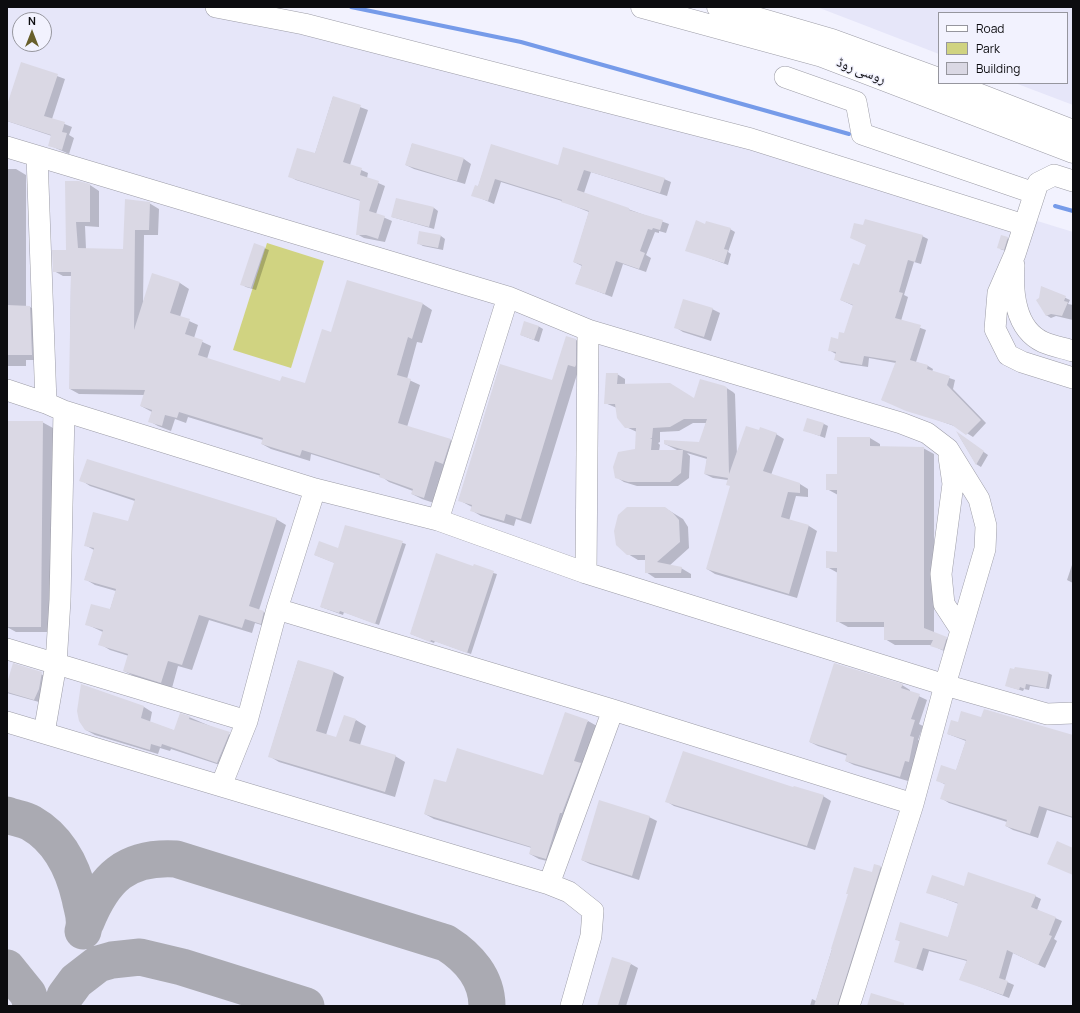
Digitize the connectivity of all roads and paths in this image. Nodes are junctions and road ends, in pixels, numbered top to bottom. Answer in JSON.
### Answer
{"nodes":[{"id":1,"x":216,"y":7,"type":"edge"},
{"id":2,"x":642,"y":7,"type":"edge"},
{"id":3,"x":718,"y":7,"type":"edge"},
{"id":4,"x":785,"y":77,"type":"dead end"},
{"id":5,"x":938,"y":79,"type":"edge"},
{"id":6,"x":952,"y":84,"type":"edge"},
{"id":7,"x":1073,"y":131,"type":"edge"},
{"id":8,"x":7,"y":147,"type":"edge"},
{"id":9,"x":1073,"y":152,"type":"edge"},
{"id":10,"x":37,"y":156,"type":"junction"},
{"id":11,"x":1073,"y":181,"type":"edge"},
{"id":12,"x":1034,"y":193,"type":"junction"},
{"id":13,"x":1024,"y":225,"type":"junction"},
{"id":14,"x":1014,"y":254,"type":"junction"},
{"id":15,"x":508,"y":297,"type":"junction"},
{"id":16,"x":588,"y":330,"type":"junction"},
{"id":17,"x":1073,"y":351,"type":"edge"},
{"id":18,"x":1073,"y":378,"type":"edge"},
{"id":19,"x":7,"y":390,"type":"edge"},
{"id":20,"x":55,"y":407,"type":"junction"},
{"id":21,"x":948,"y":449,"type":"junction"},
{"id":22,"x":314,"y":489,"type":"junction"},
{"id":23,"x":438,"y":520,"type":"junction"},
{"id":24,"x":586,"y":573,"type":"junction"},
{"id":25,"x":276,"y":609,"type":"junction"},
{"id":26,"x":961,"y":630,"type":"junction"},
{"id":27,"x":7,"y":649,"type":"edge"},
{"id":28,"x":56,"y":664,"type":"junction"},
{"id":29,"x":945,"y":685,"type":"junction"},
{"id":30,"x":613,"y":710,"type":"junction"},
{"id":31,"x":1073,"y":713,"type":"edge"},
{"id":32,"x":247,"y":721,"type":"junction"},
{"id":33,"x":7,"y":722,"type":"edge"},
{"id":34,"x":44,"y":733,"type":"junction"},
{"id":35,"x":221,"y":786,"type":"junction"},
{"id":36,"x":913,"y":804,"type":"junction"},
{"id":37,"x":549,"y":884,"type":"junction"},
{"id":38,"x":571,"y":1006,"type":"edge"},
{"id":39,"x":849,"y":1006,"type":"edge"}],
"edges":[{"from":1,"to":13,"type":"lane"},
{"from":2,"to":9,"type":"main road","name":"روسی روڈ"},
{"from":3,"to":5,"type":"main road","name":"روسی روڈ"},
{"from":4,"to":12,"type":"lane"},
{"from":6,"to":7,"type":"main road"},
{"from":8,"to":10,"type":"lane"},
{"from":10,"to":15,"type":"lane"},
{"from":10,"to":20,"type":"lane"},
{"from":11,"to":12,"type":"lane"},
{"from":12,"to":13,"type":"lane"},
{"from":13,"to":14,"type":"lane"},
{"from":14,"to":17,"type":"lane"},
{"from":14,"to":18,"type":"lane"},
{"from":15,"to":16,"type":"lane"},
{"from":15,"to":23,"type":"lane"},
{"from":16,"to":21,"type":"lane"},
{"from":16,"to":24,"type":"lane"},
{"from":19,"to":20,"type":"lane"},
{"from":20,"to":22,"type":"lane"},
{"from":20,"to":28,"type":"lane"},
{"from":21,"to":26,"type":"lane"},
{"from":21,"to":26,"type":"lane"},
{"from":22,"to":23,"type":"lane"},
{"from":22,"to":25,"type":"lane"},
{"from":23,"to":24,"type":"lane"},
{"from":24,"to":29,"type":"lane"},
{"from":25,"to":30,"type":"lane"},
{"from":25,"to":32,"type":"lane"},
{"from":26,"to":29,"type":"lane"},
{"from":27,"to":28,"type":"lane"},
{"from":28,"to":32,"type":"lane"},
{"from":28,"to":34,"type":"lane"},
{"from":29,"to":31,"type":"lane"},
{"from":29,"to":36,"type":"lane"},
{"from":30,"to":36,"type":"lane"},
{"from":30,"to":37,"type":"lane"},
{"from":32,"to":35,"type":"lane"},
{"from":33,"to":34,"type":"lane"},
{"from":34,"to":35,"type":"lane"},
{"from":35,"to":37,"type":"lane"},
{"from":36,"to":39,"type":"lane"},
{"from":37,"to":38,"type":"lane"}]}
